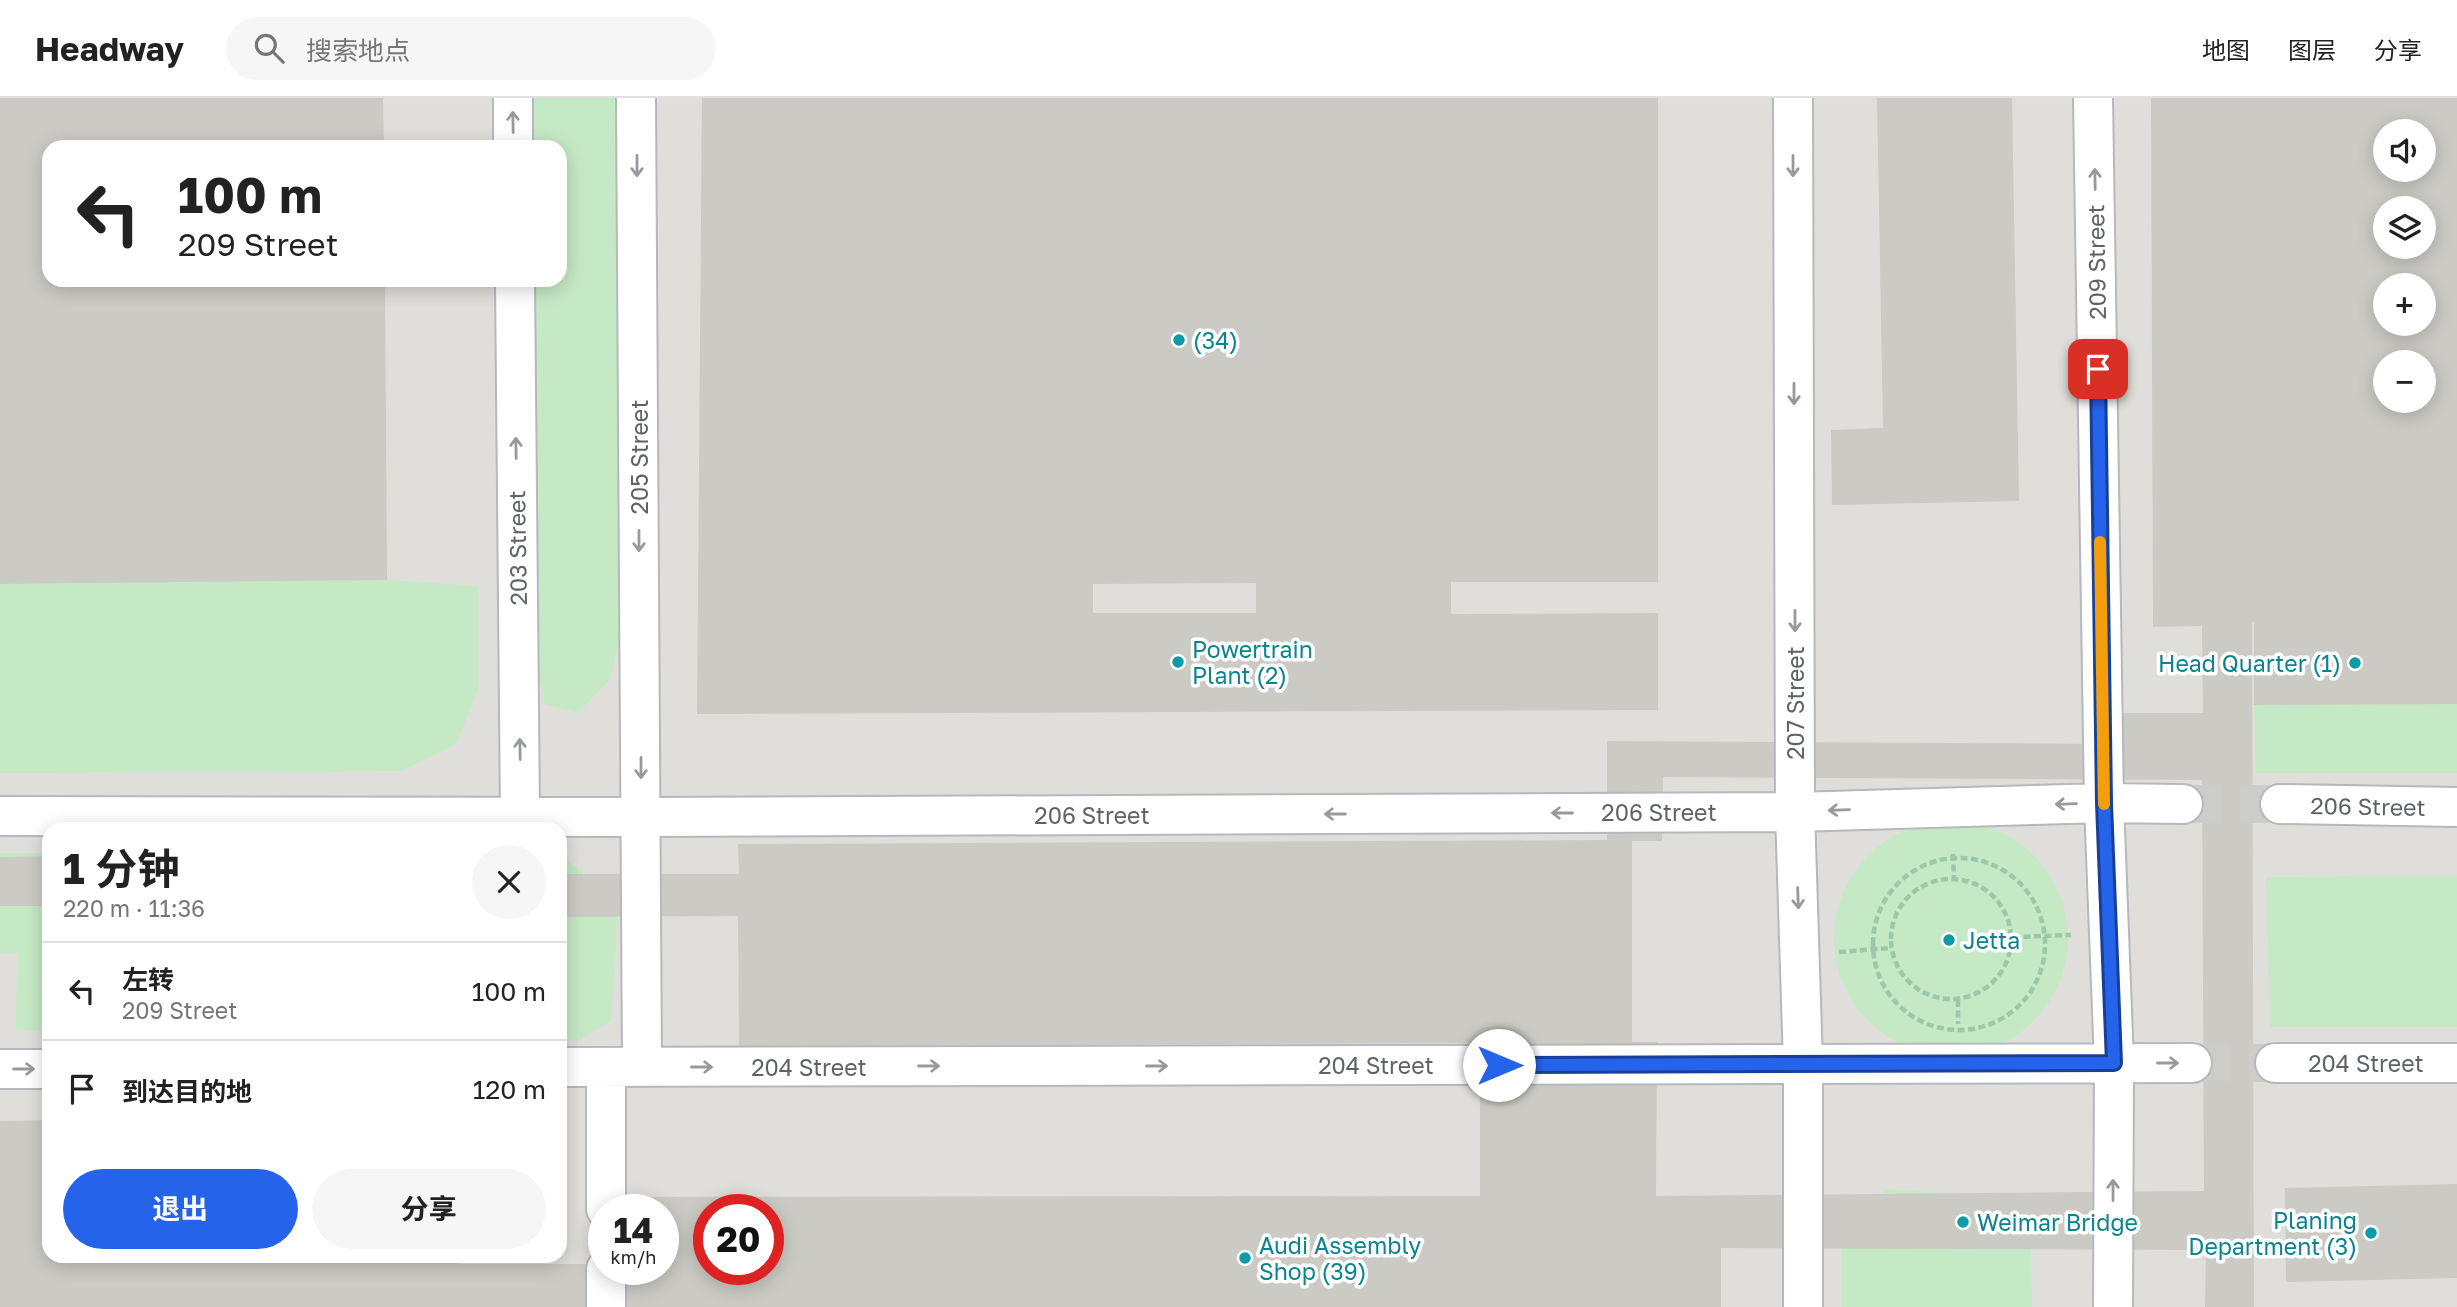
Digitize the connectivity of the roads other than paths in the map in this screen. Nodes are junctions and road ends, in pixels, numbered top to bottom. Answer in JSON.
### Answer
{"nodes":[{"id":1,"x":513,"y":98,"type":"edge"},
{"id":2,"x":636,"y":98,"type":"edge"},
{"id":3,"x":1793,"y":98,"type":"edge"},
{"id":4,"x":2094,"y":98,"type":"edge"},
{"id":5,"x":513,"y":140,"type":"edge"},
{"id":6,"x":514,"y":287,"type":"edge"},
{"id":7,"x":2104,"y":803,"type":"junction"},
{"id":8,"x":2183,"y":804,"type":"tunnel mouth"},
{"id":9,"x":2280,"y":804,"type":"tunnel mouth"},
{"id":10,"x":2457,"y":807,"type":"edge"},
{"id":11,"x":1795,"y":812,"type":"junction"},
{"id":12,"x":0,"y":816,"type":"edge"},
{"id":13,"x":520,"y":817,"type":"junction"},
{"id":14,"x":641,"y":817,"type":"junction"},
{"id":15,"x":2114,"y":1063,"type":"junction"},
{"id":16,"x":2192,"y":1063,"type":"tunnel mouth"},
{"id":17,"x":2276,"y":1063,"type":"tunnel mouth"},
{"id":18,"x":2457,"y":1063,"type":"edge"},
{"id":19,"x":1803,"y":1064,"type":"junction"},
{"id":20,"x":567,"y":1067,"type":"edge"},
{"id":21,"x":624,"y":1067,"type":"junction"},
{"id":22,"x":0,"y":1069,"type":"edge"},
{"id":23,"x":42,"y":1069,"type":"edge"},
{"id":24,"x":608,"y":1194,"type":"edge"},
{"id":25,"x":606,"y":1285,"type":"edge"},
{"id":26,"x":606,"y":1307,"type":"edge"},
{"id":27,"x":1803,"y":1307,"type":"edge"},
{"id":28,"x":2113,"y":1307,"type":"edge"}],
"edges":[{"from":5,"to":1,"type":"street","one_way":true},
{"from":2,"to":14,"type":"street","name":"205 Street","one_way":true},
{"from":3,"to":11,"type":"street","name":"207 Street","one_way":true},
{"from":7,"to":4,"type":"street","name":"209 Street","one_way":true},
{"from":13,"to":6,"type":"street","name":"203 Street","one_way":true},
{"from":7,"to":8,"type":"street","name":"206 Street"},
{"from":7,"to":11,"type":"street","name":"206 Street","one_way":true},
{"from":7,"to":15,"type":"street","name":"209 Street"},
{"from":9,"to":10,"type":"street","name":"206 Street"},
{"from":11,"to":14,"type":"street","name":"206 Street","one_way":true},
{"from":11,"to":19,"type":"street","name":"207 Street","one_way":true},
{"from":12,"to":13,"type":"street","name":"206 Street"},
{"from":13,"to":14,"type":"street","name":"206 Street"},
{"from":14,"to":21,"type":"street","name":"205 Street"},
{"from":15,"to":16,"type":"street","name":"204 Street","one_way":true},
{"from":15,"to":19,"type":"street","name":"204 Street"},
{"from":28,"to":15,"type":"street","name":"209 Street","one_way":true},
{"from":17,"to":18,"type":"street","name":"204 Street"},
{"from":21,"to":19,"type":"street","name":"204 Street","one_way":true},
{"from":19,"to":27,"type":"street","name":"207 Street"},
{"from":20,"to":21,"type":"street","name":"204 Street"},
{"from":21,"to":24,"type":"street","name":"205 Street"},
{"from":22,"to":23,"type":"street","one_way":true},
{"from":25,"to":26,"type":"street"}]}
